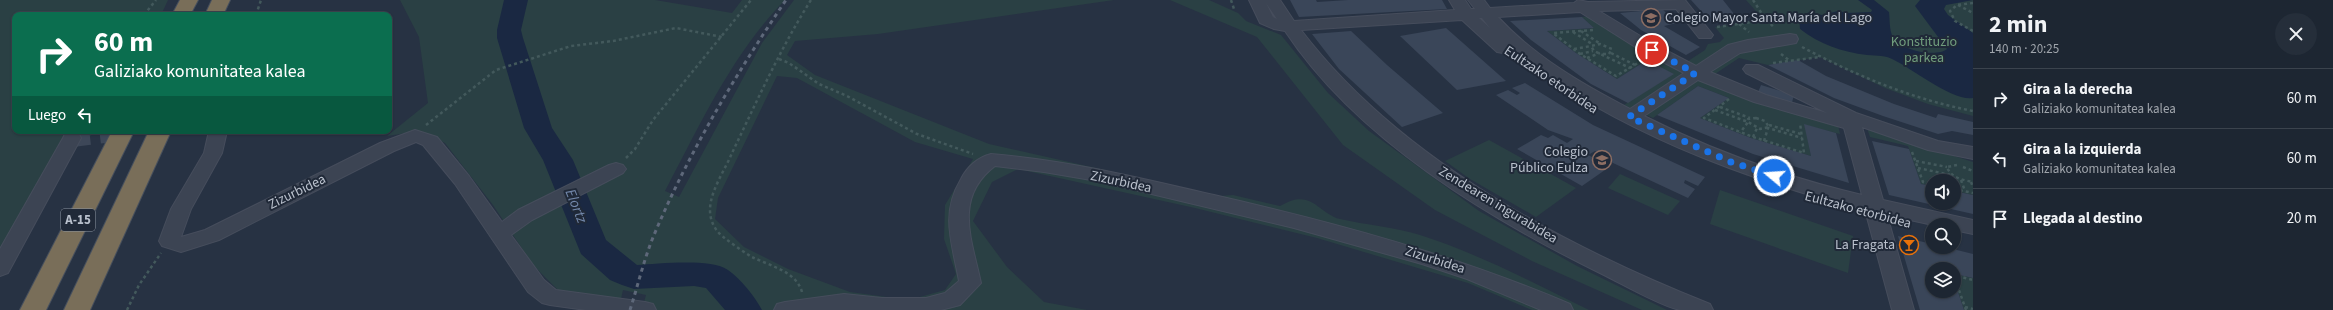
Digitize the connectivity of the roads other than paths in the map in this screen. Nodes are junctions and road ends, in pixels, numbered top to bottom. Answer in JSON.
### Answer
{"nodes":[{"id":1,"x":189,"y":0,"type":"edge"},
{"id":2,"x":220,"y":0,"type":"edge"},
{"id":3,"x":1257,"y":0,"type":"edge"},
{"id":4,"x":1272,"y":0,"type":"edge"},
{"id":5,"x":1678,"y":2,"type":"edge"},
{"id":6,"x":1581,"y":4,"type":"edge"},
{"id":7,"x":1471,"y":7,"type":"edge"},
{"id":8,"x":183,"y":12,"type":"edge"},
{"id":9,"x":215,"y":12,"type":"edge"},
{"id":10,"x":1288,"y":26,"type":"junction"},
{"id":11,"x":1710,"y":31,"type":"road end"},
{"id":12,"x":1790,"y":39,"type":"road end"},
{"id":13,"x":1752,"y":69,"type":"dead end"},
{"id":14,"x":1695,"y":73,"type":"junction"},
{"id":15,"x":1629,"y":117,"type":"junction"},
{"id":16,"x":1851,"y":120,"type":"junction"},
{"id":17,"x":121,"y":134,"type":"edge"},
{"id":18,"x":159,"y":134,"type":"edge"},
{"id":19,"x":217,"y":134,"type":"edge"},
{"id":20,"x":72,"y":138,"type":"dead end"},
{"id":21,"x":1973,"y":153,"type":"edge"},
{"id":22,"x":616,"y":169,"type":"road end"},
{"id":23,"x":1875,"y":210,"type":"junction"},
{"id":24,"x":1925,"y":227,"type":"edge"},
{"id":25,"x":1973,"y":227,"type":"edge"},
{"id":26,"x":500,"y":233,"type":"junction"},
{"id":27,"x":1961,"y":236,"type":"edge"},
{"id":28,"x":1973,"y":239,"type":"edge"},
{"id":29,"x":0,"y":268,"type":"edge"},
{"id":30,"x":795,"y":308,"type":"edge"},
{"id":31,"x":33,"y":310,"type":"edge"},
{"id":32,"x":77,"y":310,"type":"edge"},
{"id":33,"x":645,"y":310,"type":"edge"},
{"id":34,"x":1562,"y":310,"type":"edge"},
{"id":35,"x":1702,"y":310,"type":"edge"},
{"id":36,"x":1903,"y":310,"type":"edge"}],
"edges":[{"from":1,"to":8,"type":"highway"},
{"from":2,"to":9,"type":"highway"},
{"from":3,"to":10,"type":"street"},
{"from":4,"to":10,"type":"street","name":"Zendearen ingurabidea"},
{"from":5,"to":6,"type":"street"},
{"from":5,"to":11,"type":"street"},
{"from":6,"to":7,"type":"street"},
{"from":6,"to":14,"type":"street"},
{"from":7,"to":10,"type":"street"},
{"from":7,"to":15,"type":"street","name":"Eultzako etorbidea"},
{"from":7,"to":23,"type":"street","name":"Eultzako etorbidea"},
{"from":10,"to":35,"type":"street","name":"Zendearen ingurabidea"},
{"from":12,"to":14,"type":"street"},
{"from":13,"to":16,"type":"street"},
{"from":14,"to":15,"type":"street"},
{"from":14,"to":16,"type":"street"},
{"from":15,"to":23,"type":"street","name":"Eultzako etorbidea"},
{"from":16,"to":21,"type":"street"},
{"from":16,"to":23,"type":"street"},
{"from":17,"to":31,"type":"highway","number":"A-15"},
{"from":18,"to":32,"type":"highway","number":"A-15"},
{"from":19,"to":26,"type":"street","name":"Zizurbidea"},
{"from":20,"to":29,"type":"street"},
{"from":22,"to":26,"type":"street"},
{"from":23,"to":24,"type":"street","name":"Eultzako etorbidea"},
{"from":23,"to":25,"type":"street","name":"Eultzako etorbidea"},
{"from":23,"to":36,"type":"street"},
{"from":26,"to":33,"type":"street"},
{"from":27,"to":28,"type":"street"},
{"from":30,"to":34,"type":"street","name":"Zizurbidea"}]}
